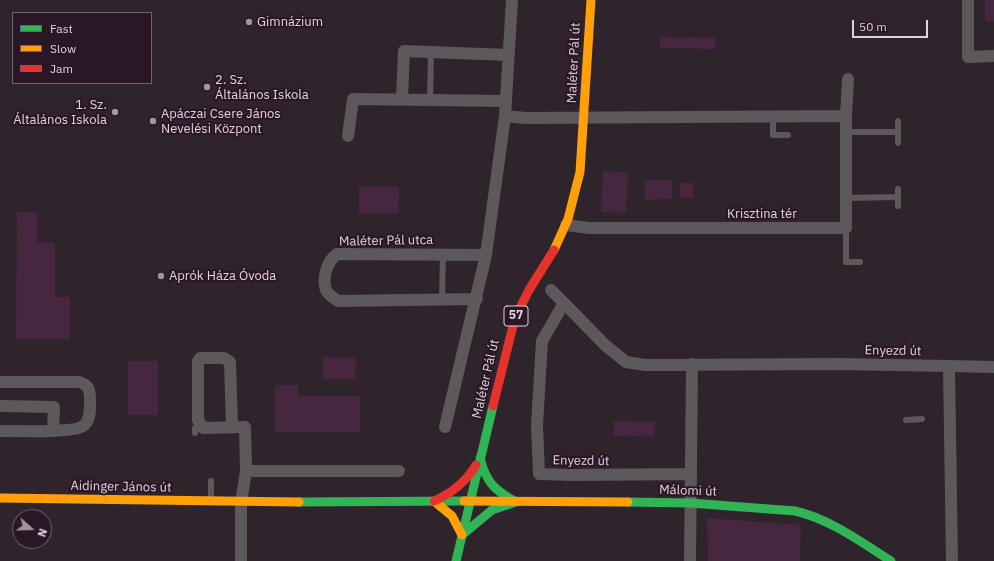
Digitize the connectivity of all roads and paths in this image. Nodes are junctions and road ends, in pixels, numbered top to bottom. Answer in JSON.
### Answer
{"nodes":[{"id":1,"x":512,"y":0,"type":"edge"},
{"id":2,"x":591,"y":0,"type":"edge"},
{"id":3,"x":968,"y":0,"type":"edge"},
{"id":4,"x":431,"y":52,"type":"junction"},
{"id":5,"x":509,"y":54,"type":"junction"},
{"id":6,"x":994,"y":56,"type":"edge"},
{"id":7,"x":848,"y":79,"type":"dead end"},
{"id":8,"x":402,"y":99,"type":"junction"},
{"id":9,"x":430,"y":100,"type":"junction"},
{"id":10,"x":506,"y":100,"type":"junction"},
{"id":11,"x":505,"y":116,"type":"junction"},
{"id":12,"x":773,"y":116,"type":"junction"},
{"id":13,"x":846,"y":116,"type":"junction"},
{"id":14,"x":584,"y":117,"type":"junction"},
{"id":15,"x":898,"y":121,"type":"dead end"},
{"id":16,"x":846,"y":132,"type":"junction"},
{"id":17,"x":898,"y":132,"type":"junction"},
{"id":18,"x":788,"y":135,"type":"dead end"},
{"id":19,"x":348,"y":136,"type":"dead end"},
{"id":20,"x":898,"y":143,"type":"dead end"},
{"id":21,"x":898,"y":189,"type":"dead end"},
{"id":22,"x":898,"y":197,"type":"junction"},
{"id":23,"x":846,"y":198,"type":"junction"},
{"id":24,"x":898,"y":206,"type":"dead end"},
{"id":25,"x":566,"y":225,"type":"junction"},
{"id":26,"x":846,"y":228,"type":"junction"},
{"id":27,"x":443,"y":254,"type":"junction"},
{"id":28,"x":486,"y":255,"type":"junction"},
{"id":29,"x":860,"y":262,"type":"dead end"},
{"id":30,"x":551,"y":290,"type":"dead end"},
{"id":31,"x":477,"y":299,"type":"junction"},
{"id":32,"x":442,"y":300,"type":"junction"},
{"id":33,"x":564,"y":303,"type":"junction"},
{"id":34,"x":692,"y":364,"type":"junction"},
{"id":35,"x":949,"y":366,"type":"junction"},
{"id":36,"x":993,"y":366,"type":"edge"},
{"id":37,"x":0,"y":382,"type":"edge"},
{"id":38,"x":0,"y":406,"type":"edge"},
{"id":39,"x":922,"y":419,"type":"dead end"},
{"id":40,"x":906,"y":420,"type":"dead end"},
{"id":41,"x":232,"y":427,"type":"junction"},
{"id":42,"x":445,"y":427,"type":"dead end"},
{"id":43,"x":53,"y":430,"type":"junction"},
{"id":44,"x":0,"y":431,"type":"edge"},
{"id":45,"x":480,"y":457,"type":"junction"},
{"id":46,"x":399,"y":471,"type":"dead end"},
{"id":47,"x":246,"y":472,"type":"junction"},
{"id":48,"x":691,"y":474,"type":"junction"},
{"id":49,"x":211,"y":481,"type":"dead end"},
{"id":50,"x":0,"y":498,"type":"edge"},
{"id":51,"x":434,"y":501,"type":"junction"},
{"id":52,"x":211,"y":502,"type":"junction"},
{"id":53,"x":470,"y":502,"type":"junction"},
{"id":54,"x":516,"y":502,"type":"junction"},
{"id":55,"x":241,"y":503,"type":"junction"},
{"id":56,"x":690,"y":504,"type":"junction"},
{"id":57,"x":462,"y":535,"type":"junction"},
{"id":58,"x":241,"y":561,"type":"edge"},
{"id":59,"x":456,"y":561,"type":"edge"},
{"id":60,"x":690,"y":561,"type":"edge"},
{"id":61,"x":891,"y":561,"type":"edge"},
{"id":62,"x":952,"y":561,"type":"edge"}],
"edges":[{"from":1,"to":5,"type":"street"},
{"from":2,"to":14,"type":"street","name":"Maléter Pál út","number":"57"},
{"from":3,"to":6,"type":"street"},
{"from":4,"to":5,"type":"street"},
{"from":4,"to":8,"type":"street"},
{"from":4,"to":9,"type":"lane"},
{"from":5,"to":10,"type":"street"},
{"from":7,"to":13,"type":"street"},
{"from":8,"to":9,"type":"street"},
{"from":8,"to":19,"type":"street"},
{"from":9,"to":10,"type":"street"},
{"from":10,"to":11,"type":"street"},
{"from":11,"to":14,"type":"street"},
{"from":11,"to":28,"type":"street"},
{"from":12,"to":13,"type":"street"},
{"from":12,"to":14,"type":"street"},
{"from":12,"to":18,"type":"lane"},
{"from":13,"to":16,"type":"street"},
{"from":14,"to":25,"type":"street","name":"Maléter Pál út","number":"57"},
{"from":15,"to":17,"type":"lane"},
{"from":16,"to":17,"type":"lane"},
{"from":16,"to":23,"type":"street"},
{"from":17,"to":20,"type":"lane"},
{"from":21,"to":22,"type":"lane"},
{"from":22,"to":23,"type":"lane"},
{"from":22,"to":24,"type":"lane"},
{"from":23,"to":26,"type":"street"},
{"from":25,"to":26,"type":"street","name":"Krisztina tér"},
{"from":25,"to":45,"type":"street","name":"Maléter Pál út","number":"57"},
{"from":26,"to":29,"type":"lane"},
{"from":27,"to":28,"type":"street","name":"Maléter Pál utca"},
{"from":27,"to":32,"type":"lane"},
{"from":27,"to":32,"type":"street","name":"Maléter Pál utca"},
{"from":28,"to":31,"type":"street"},
{"from":30,"to":33,"type":"street","name":"Enyezd út"},
{"from":31,"to":32,"type":"street","name":"Maléter Pál utca"},
{"from":31,"to":42,"type":"street"},
{"from":33,"to":34,"type":"street","name":"Enyezd út"},
{"from":33,"to":48,"type":"street","name":"Enyezd út"},
{"from":34,"to":35,"type":"street","name":"Enyezd út"},
{"from":34,"to":48,"type":"street"},
{"from":35,"to":36,"type":"street","name":"Enyezd út"},
{"from":35,"to":62,"type":"street"},
{"from":37,"to":43,"type":"street"},
{"from":38,"to":43,"type":"street"},
{"from":39,"to":40,"type":"lane"},
{"from":41,"to":41,"type":"street"},
{"from":41,"to":47,"type":"street"},
{"from":43,"to":44,"type":"street"},
{"from":45,"to":51,"type":"street"},
{"from":45,"to":53,"type":"street","name":"Maléter Pál út","number":"57"},
{"from":45,"to":54,"type":"street"},
{"from":46,"to":47,"type":"street"},
{"from":47,"to":55,"type":"street"},
{"from":48,"to":56,"type":"street"},
{"from":49,"to":52,"type":"lane"},
{"from":50,"to":52,"type":"street","name":"Aidinger János út"},
{"from":51,"to":53,"type":"street","name":"Aidinger János út"},
{"from":51,"to":55,"type":"street","name":"Aidinger János út"},
{"from":51,"to":57,"type":"street"},
{"from":52,"to":55,"type":"street","name":"Aidinger János út"},
{"from":53,"to":54,"type":"street","name":"Málomi út"},
{"from":53,"to":57,"type":"street","name":"Maléter Pál út","number":"57"},
{"from":54,"to":56,"type":"street","name":"Málomi út"},
{"from":54,"to":57,"type":"street"},
{"from":55,"to":58,"type":"street"},
{"from":56,"to":60,"type":"street"},
{"from":56,"to":61,"type":"street","name":"Málomi út"},
{"from":57,"to":59,"type":"street","name":"Maléter Pál út","number":"57"}]}
